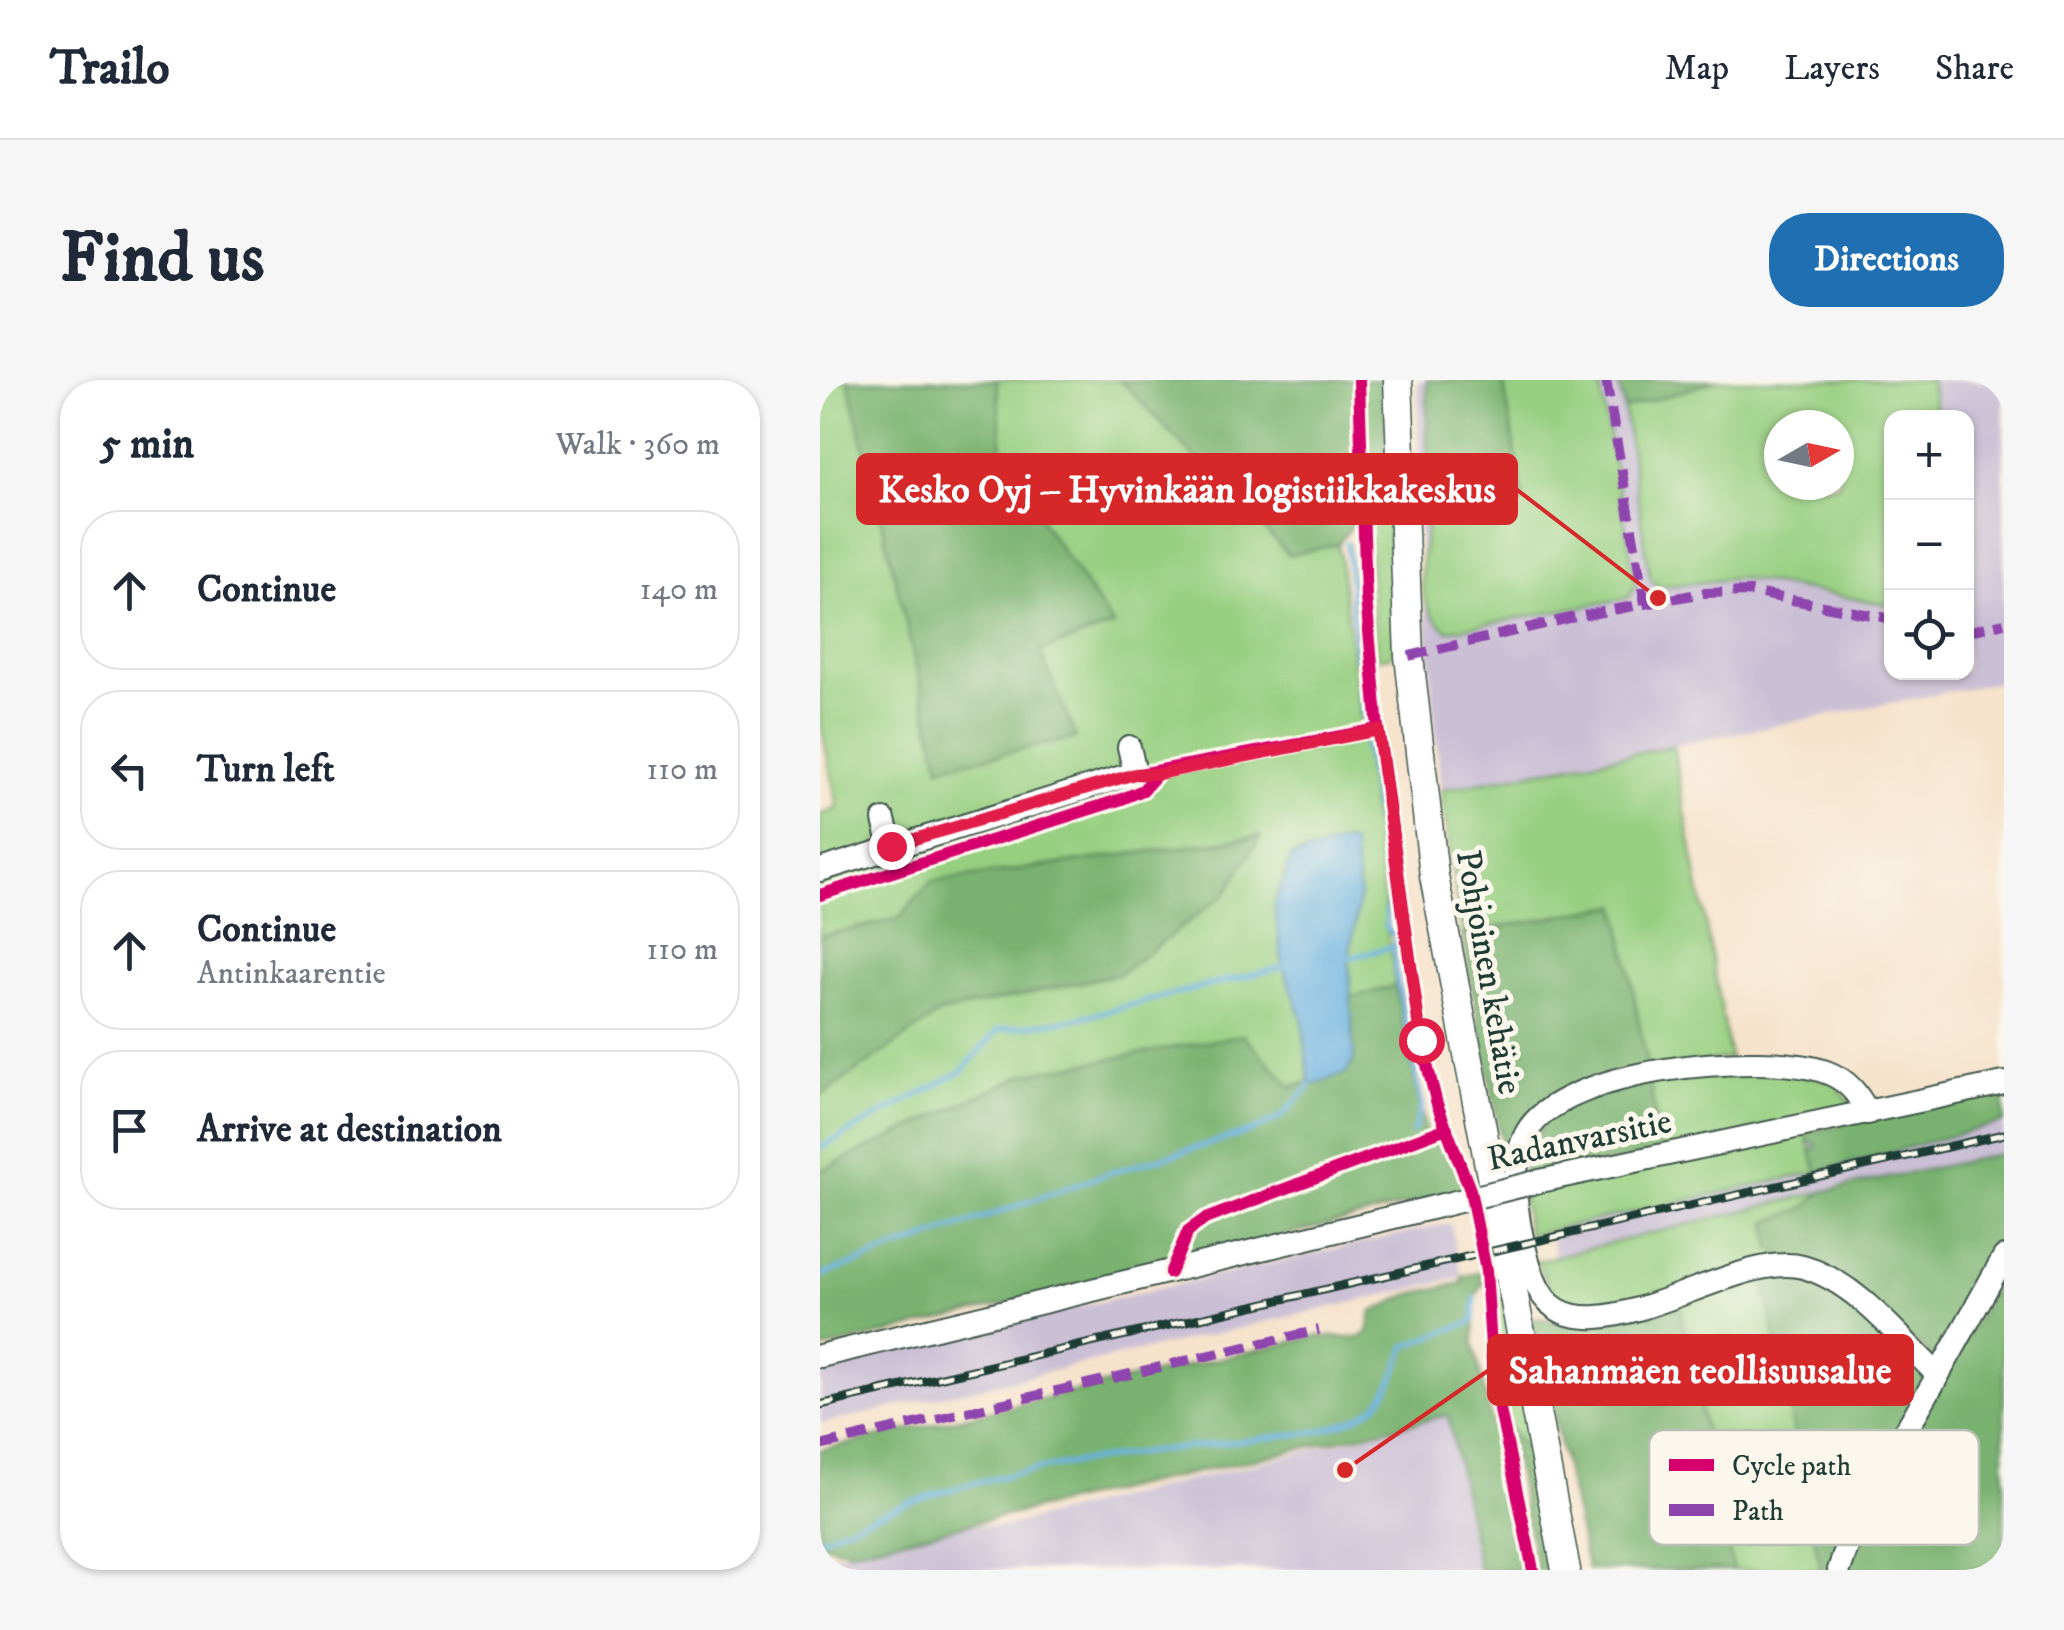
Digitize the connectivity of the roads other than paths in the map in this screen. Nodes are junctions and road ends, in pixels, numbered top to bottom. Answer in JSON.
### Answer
{"nodes":[{"id":1,"x":1398,"y":380,"type":"edge"},
{"id":2,"x":1129,"y":746,"type":"dead end"},
{"id":3,"x":884,"y":820,"type":"dead end"},
{"id":4,"x":891,"y":846,"type":"junction"},
{"id":5,"x":820,"y":870,"type":"edge"},
{"id":6,"x":2004,"y":1083,"type":"edge"},
{"id":7,"x":1868,"y":1113,"type":"junction"},
{"id":8,"x":2004,"y":1257,"type":"edge"},
{"id":9,"x":820,"y":1356,"type":"edge"},
{"id":10,"x":1938,"y":1375,"type":"junction"},
{"id":11,"x":1906,"y":1430,"type":"edge"},
{"id":12,"x":1848,"y":1545,"type":"edge"},
{"id":13,"x":1566,"y":1570,"type":"edge"},
{"id":14,"x":1840,"y":1570,"type":"edge"}],
"edges":[{"from":1,"to":13,"type":"main road","name":"Pohjoinen kehätie"},
{"from":2,"to":4,"type":"street"},
{"from":3,"to":4,"type":"street"},
{"from":4,"to":5,"type":"street"},
{"from":6,"to":7,"type":"street","name":"Radanvarsitie"},
{"from":7,"to":9,"type":"street","name":"Radanvarsitie","bridge":true},
{"from":7,"to":10,"type":"street"},
{"from":8,"to":10,"type":"street"},
{"from":10,"to":11,"type":"street"},
{"from":12,"to":14,"type":"street"}]}
